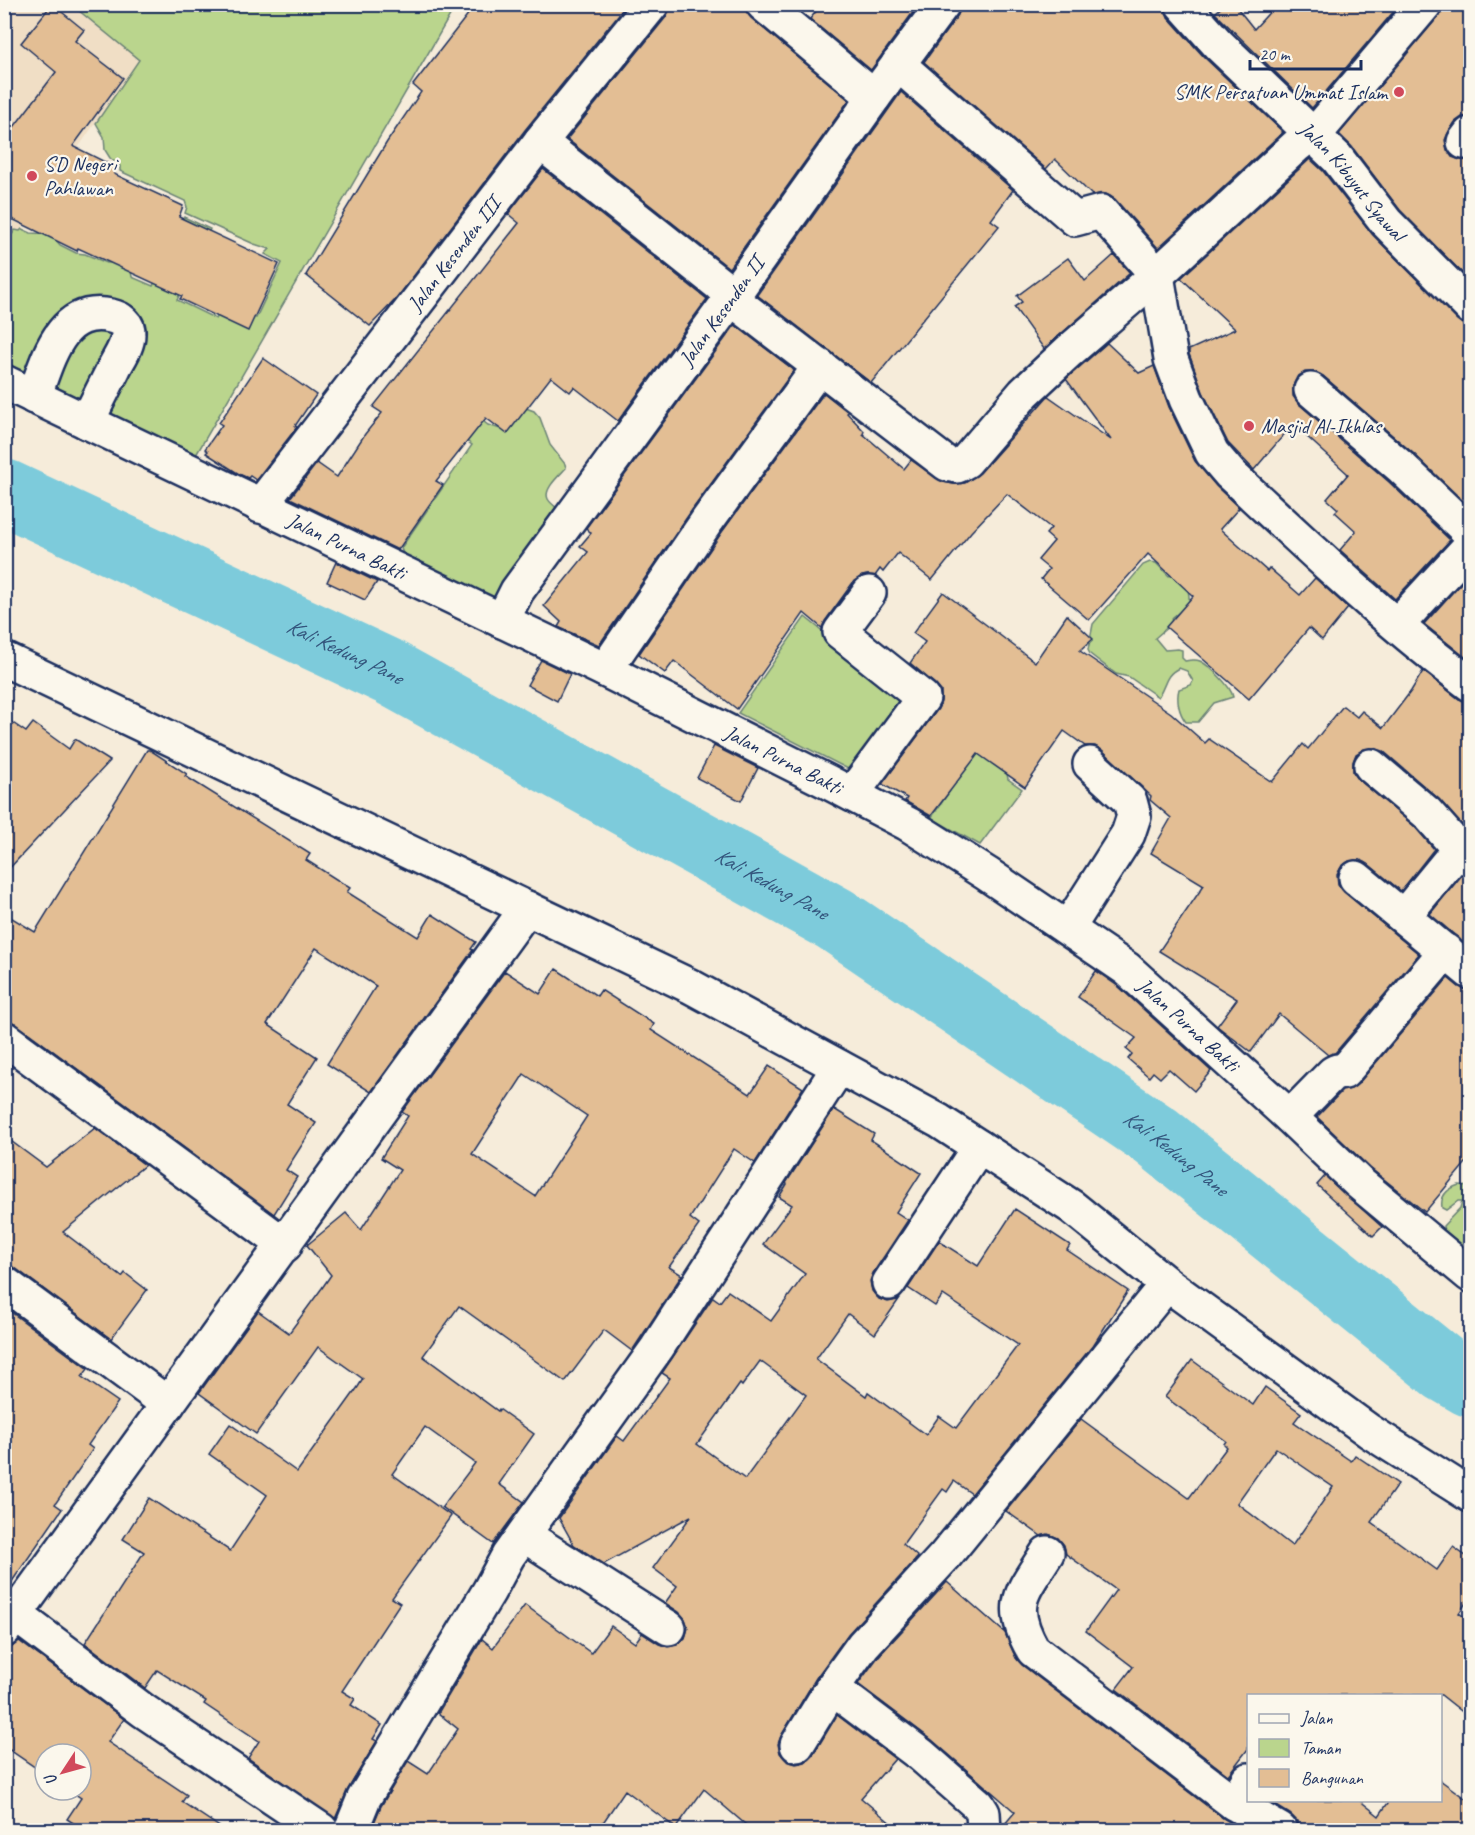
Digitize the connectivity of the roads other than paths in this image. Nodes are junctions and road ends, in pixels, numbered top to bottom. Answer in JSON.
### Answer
{"nodes":[{"id":1,"x":652,"y":4,"type":"edge"},
{"id":2,"x":763,"y":4,"type":"edge"},
{"id":3,"x":943,"y":4,"type":"edge"},
{"id":4,"x":1182,"y":4,"type":"edge"},
{"id":5,"x":1403,"y":4,"type":"edge"},
{"id":6,"x":1425,"y":4,"type":"edge"},
{"id":7,"x":1374,"y":39,"type":"dead end"},
{"id":8,"x":898,"y":64,"type":"junction"},
{"id":9,"x":874,"y":97,"type":"junction"},
{"id":10,"x":1311,"y":133,"type":"junction"},
{"id":11,"x":540,"y":142,"type":"junction"},
{"id":12,"x":1157,"y":275,"type":"junction"},
{"id":13,"x":732,"y":297,"type":"junction"},
{"id":14,"x":1470,"y":307,"type":"edge"},
{"id":15,"x":820,"y":366,"type":"junction"},
{"id":16,"x":4,"y":382,"type":"edge"},
{"id":17,"x":1311,"y":390,"type":"dead end"},
{"id":18,"x":34,"y":397,"type":"junction"},
{"id":19,"x":87,"y":422,"type":"junction"},
{"id":20,"x":260,"y":506,"type":"junction"},
{"id":21,"x":1470,"y":532,"type":"edge"},
{"id":22,"x":1470,"y":546,"type":"edge"},
{"id":23,"x":869,"y":593,"type":"dead end"},
{"id":24,"x":502,"y":621,"type":"junction"},
{"id":25,"x":1397,"y":625,"type":"junction"},
{"id":26,"x":4,"y":659,"type":"edge"},
{"id":27,"x":605,"y":670,"type":"junction"},
{"id":28,"x":1470,"y":684,"type":"edge"},
{"id":29,"x":1090,"y":764,"type":"dead end"},
{"id":30,"x":1371,"y":766,"type":"dead end"},
{"id":31,"x":852,"y":794,"type":"junction"},
{"id":32,"x":1465,"y":854,"type":"edge"},
{"id":33,"x":1356,"y":878,"type":"dead end"},
{"id":34,"x":527,"y":908,"type":"junction"},
{"id":35,"x":1404,"y":916,"type":"junction"},
{"id":36,"x":1068,"y":928,"type":"junction"},
{"id":37,"x":1458,"y":962,"type":"edge"},
{"id":38,"x":4,"y":1038,"type":"edge"},
{"id":39,"x":839,"y":1067,"type":"junction"},
{"id":40,"x":1290,"y":1117,"type":"junction"},
{"id":41,"x":980,"y":1147,"type":"junction"},
{"id":42,"x":285,"y":1245,"type":"junction"},
{"id":43,"x":1470,"y":1275,"type":"edge"},
{"id":44,"x":4,"y":1283,"type":"edge"},
{"id":45,"x":889,"y":1283,"type":"dead end"},
{"id":46,"x":1167,"y":1284,"type":"junction"},
{"id":47,"x":168,"y":1404,"type":"junction"},
{"id":48,"x":1470,"y":1495,"type":"edge"},
{"id":49,"x":524,"y":1535,"type":"junction"},
{"id":50,"x":1047,"y":1553,"type":"dead end"},
{"id":51,"x":10,"y":1623,"type":"edge"},
{"id":52,"x":669,"y":1628,"type":"dead end"},
{"id":53,"x":832,"y":1688,"type":"junction"},
{"id":54,"x":797,"y":1745,"type":"dead end"},
{"id":55,"x":1241,"y":1792,"type":"edge"},
{"id":56,"x":1251,"y":1802,"type":"edge"},
{"id":57,"x":321,"y":1830,"type":"edge"},
{"id":58,"x":351,"y":1830,"type":"edge"},
{"id":59,"x":984,"y":1830,"type":"edge"},
{"id":60,"x":1280,"y":1830,"type":"edge"}],
"edges":[{"from":1,"to":11,"type":"street","name":"Jalan Kesenden III"},
{"from":2,"to":9,"type":"street"},
{"from":3,"to":8,"type":"street","name":"Jalan Kesenden II"},
{"from":4,"to":10,"type":"street","name":"Jalan Kibuyut Syawal"},
{"from":5,"to":7,"type":"street"},
{"from":6,"to":10,"type":"street"},
{"from":8,"to":9,"type":"street","name":"Jalan Kesenden II"},
{"from":8,"to":12,"type":"street"},
{"from":9,"to":13,"type":"street","name":"Jalan Kesenden II"},
{"from":10,"to":12,"type":"street"},
{"from":10,"to":14,"type":"street","name":"Jalan Kibuyut Syawal"},
{"from":11,"to":13,"type":"street"},
{"from":11,"to":20,"type":"street","name":"Jalan Kesenden III"},
{"from":12,"to":15,"type":"street"},
{"from":12,"to":25,"type":"street"},
{"from":13,"to":15,"type":"street"},
{"from":13,"to":24,"type":"street","name":"Jalan Kesenden II"},
{"from":15,"to":27,"type":"street"},
{"from":16,"to":18,"type":"street","name":"Jalan Purna Bakti"},
{"from":17,"to":21,"type":"street"},
{"from":18,"to":19,"type":"street","name":"Jalan Purna Bakti"},
{"from":18,"to":19,"type":"street"},
{"from":19,"to":20,"type":"street","name":"Jalan Purna Bakti"},
{"from":20,"to":24,"type":"street","name":"Jalan Purna Bakti"},
{"from":22,"to":25,"type":"street"},
{"from":23,"to":31,"type":"street"},
{"from":24,"to":27,"type":"street","name":"Jalan Purna Bakti"},
{"from":25,"to":28,"type":"street"},
{"from":26,"to":34,"type":"street"},
{"from":27,"to":31,"type":"street","name":"Jalan Purna Bakti"},
{"from":29,"to":36,"type":"street"},
{"from":30,"to":32,"type":"street"},
{"from":31,"to":36,"type":"street","name":"Jalan Purna Bakti"},
{"from":32,"to":35,"type":"street"},
{"from":33,"to":35,"type":"street"},
{"from":34,"to":39,"type":"street"},
{"from":34,"to":42,"type":"street"},
{"from":35,"to":37,"type":"street"},
{"from":36,"to":40,"type":"street","name":"Jalan Purna Bakti"},
{"from":37,"to":40,"type":"street"},
{"from":38,"to":42,"type":"street"},
{"from":39,"to":41,"type":"street"},
{"from":39,"to":49,"type":"street"},
{"from":40,"to":43,"type":"street","name":"Jalan Purna Bakti"},
{"from":41,"to":45,"type":"street"},
{"from":41,"to":46,"type":"street"},
{"from":42,"to":47,"type":"street"},
{"from":44,"to":47,"type":"street"},
{"from":46,"to":48,"type":"street"},
{"from":46,"to":53,"type":"street"},
{"from":47,"to":51,"type":"street"},
{"from":49,"to":52,"type":"street"},
{"from":49,"to":58,"type":"street"},
{"from":50,"to":55,"type":"street"},
{"from":51,"to":57,"type":"street"},
{"from":53,"to":54,"type":"street"},
{"from":53,"to":59,"type":"street"},
{"from":56,"to":60,"type":"street"}]}
